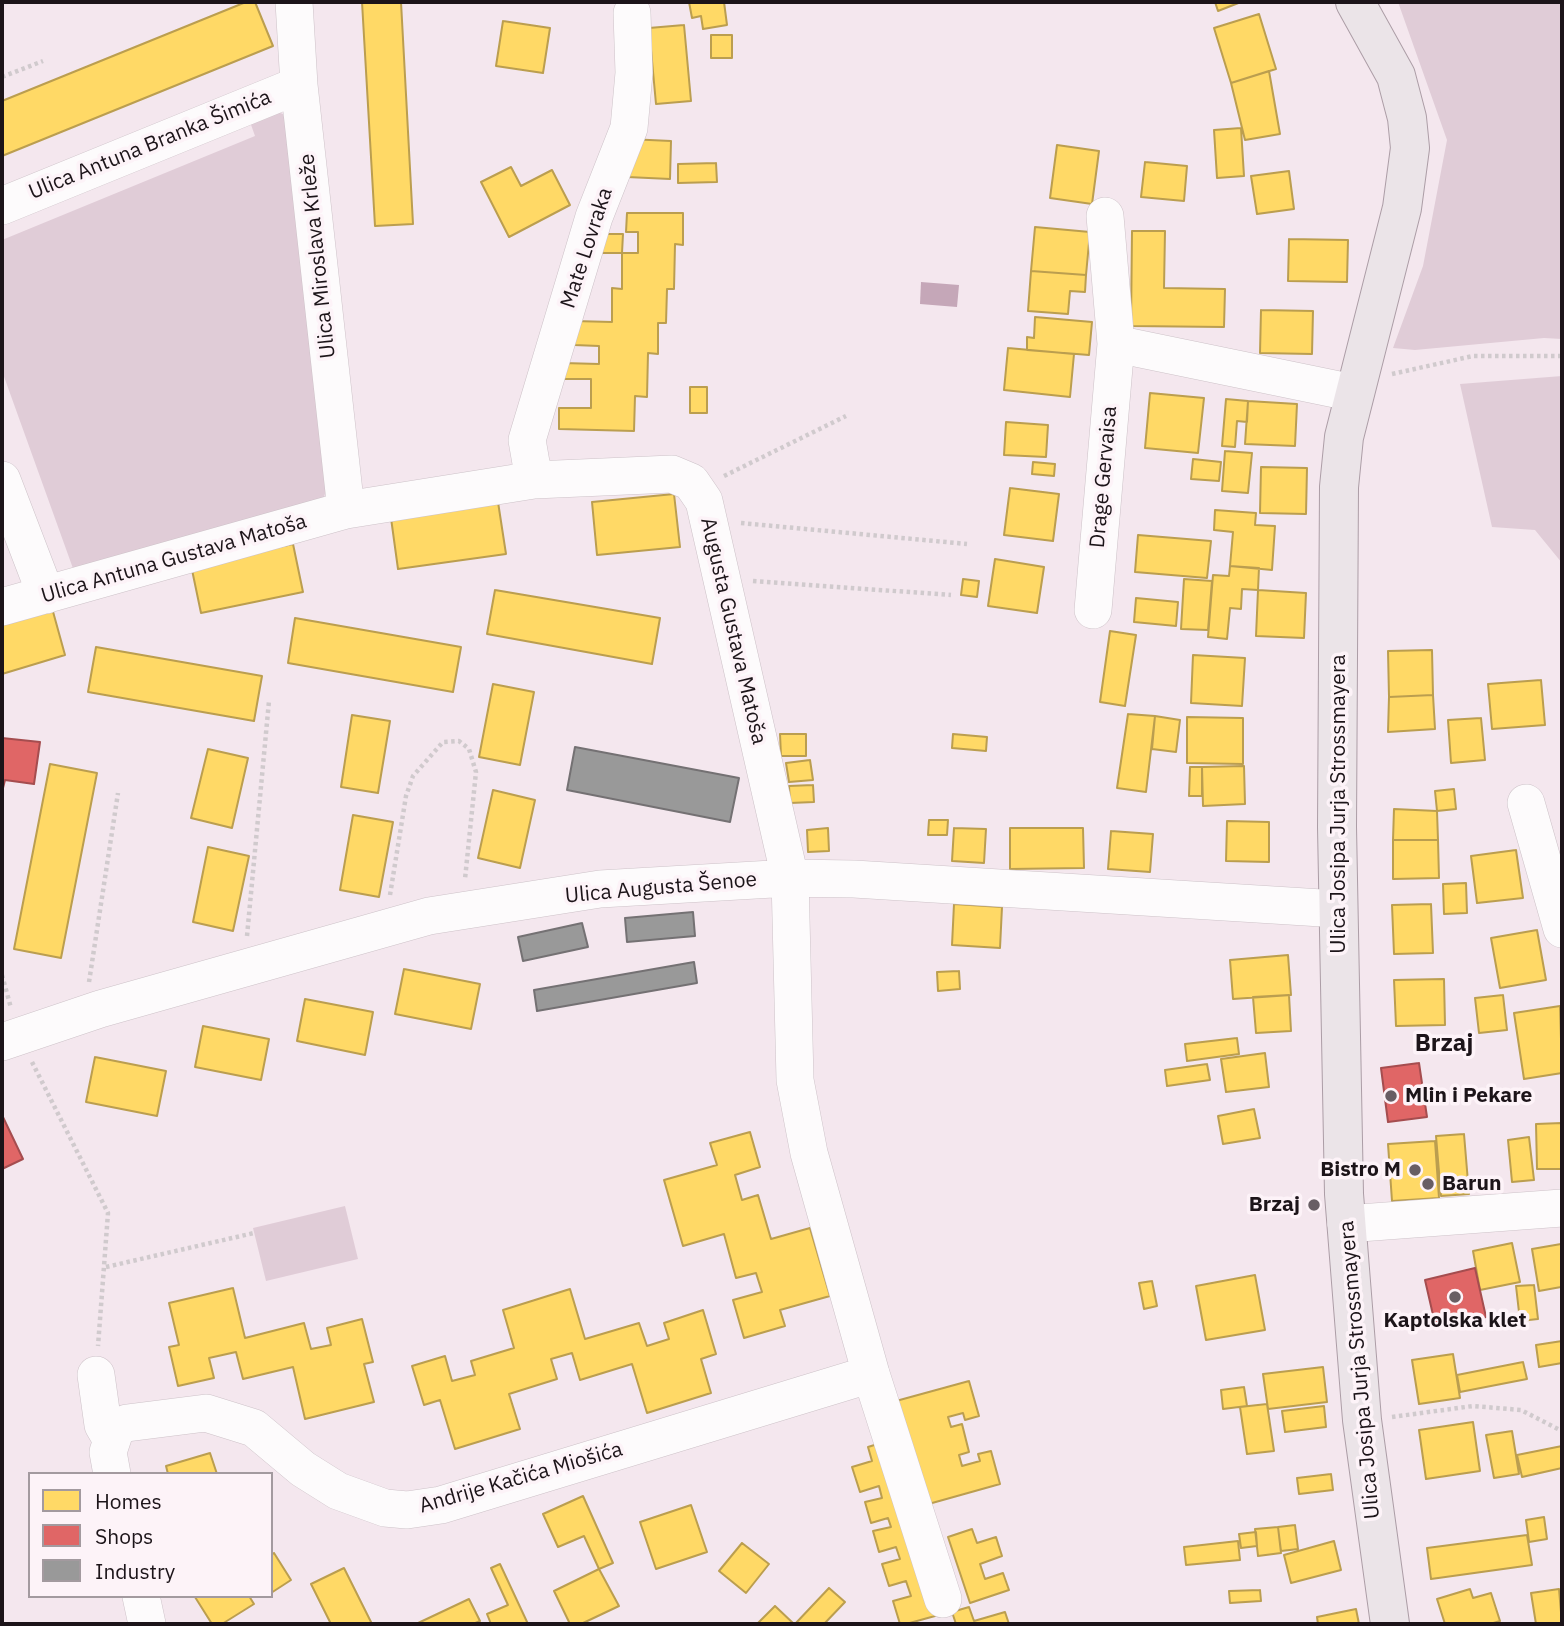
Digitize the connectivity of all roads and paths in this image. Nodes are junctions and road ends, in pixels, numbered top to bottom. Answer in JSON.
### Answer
{"nodes":[{"id":1,"x":294,"y":2,"type":"edge"},
{"id":2,"x":1355,"y":2,"type":"edge"},
{"id":3,"x":632,"y":13,"type":"dead end"},
{"id":4,"x":43,"y":61,"type":"dead end"},
{"id":5,"x":2,"y":77,"type":"edge"},
{"id":6,"x":299,"y":85,"type":"junction"},
{"id":7,"x":2,"y":206,"type":"edge"},
{"id":8,"x":1105,"y":216,"type":"dead end"},
{"id":9,"x":1116,"y":344,"type":"junction"},
{"id":10,"x":1562,"y":356,"type":"edge"},
{"id":11,"x":1354,"y":393,"type":"junction"},
{"id":12,"x":846,"y":416,"type":"dead end"},
{"id":13,"x":2,"y":480,"type":"edge"},
{"id":14,"x":534,"y":480,"type":"junction"},
{"id":15,"x":702,"y":505,"type":"junction"},
{"id":16,"x":345,"y":510,"type":"junction"},
{"id":17,"x":967,"y":544,"type":"dead end"},
{"id":18,"x":722,"y":578,"type":"junction"},
{"id":19,"x":46,"y":595,"type":"junction"},
{"id":20,"x":951,"y":595,"type":"dead end"},
{"id":21,"x":2,"y":607,"type":"edge"},
{"id":22,"x":1093,"y":610,"type":"dead end"},
{"id":23,"x":269,"y":701,"type":"dead end"},
{"id":24,"x":118,"y":793,"type":"dead end"},
{"id":25,"x":1526,"y":803,"type":"dead end"},
{"id":26,"x":789,"y":878,"type":"junction"},
{"id":27,"x":1338,"y":909,"type":"junction"},
{"id":28,"x":461,"y":911,"type":"junction"},
{"id":29,"x":385,"y":928,"type":"junction"},
{"id":30,"x":1562,"y":929,"type":"edge"},
{"id":31,"x":243,"y":969,"type":"junction"},
{"id":32,"x":2,"y":975,"type":"edge"},
{"id":33,"x":85,"y":1014,"type":"junction"},
{"id":34,"x":11,"y":1039,"type":"edge"},
{"id":35,"x":1562,"y":1208,"type":"edge"},
{"id":36,"x":1346,"y":1224,"type":"junction"},
{"id":37,"x":254,"y":1233,"type":"dead end"},
{"id":38,"x":106,"y":1267,"type":"junction"},
{"id":39,"x":872,"y":1374,"type":"junction"},
{"id":40,"x":96,"y":1375,"type":"joint"},
{"id":41,"x":1362,"y":1420,"type":"junction"},
{"id":42,"x":1560,"y":1430,"type":"dead end"},
{"id":43,"x":110,"y":1437,"type":"junction"},
{"id":44,"x":112,"y":1472,"type":"edge"},
{"id":45,"x":141,"y":1598,"type":"edge"},
{"id":46,"x":943,"y":1599,"type":"dead end"},
{"id":47,"x":147,"y":1624,"type":"edge"},
{"id":48,"x":1390,"y":1624,"type":"edge"}],
"edges":[{"from":1,"to":6,"type":"street","name":"Ulica Miroslava Krleže"},
{"from":2,"to":11,"type":"main road","name":"Ulica Josipa Jurja Strossmayera"},
{"from":3,"to":14,"type":"street","name":"Mate Lovraka"},
{"from":4,"to":5,"type":"path"},
{"from":6,"to":7,"type":"street","name":"Ulica Antuna Branka Šimića"},
{"from":6,"to":16,"type":"street","name":"Ulica Miroslava Krleže"},
{"from":8,"to":9,"type":"street","name":"Drage Gervaisa"},
{"from":9,"to":11,"type":"street"},
{"from":9,"to":22,"type":"street","name":"Drage Gervaisa"},
{"from":10,"to":11,"type":"path"},
{"from":11,"to":27,"type":"main road","name":"Ulica Josipa Jurja Strossmayera"},
{"from":12,"to":15,"type":"path"},
{"from":13,"to":19,"type":"street"},
{"from":14,"to":15,"type":"street","name":"Augusta Gustava Matoša"},
{"from":14,"to":16,"type":"street","name":"Augusta Gustava Matoša"},
{"from":15,"to":17,"type":"path"},
{"from":15,"to":18,"type":"street","name":"Augusta Gustava Matoša"},
{"from":16,"to":19,"type":"street","name":"Ulica Antuna Gustava Matoša"},
{"from":18,"to":20,"type":"path"},
{"from":18,"to":26,"type":"street","name":"Augusta Gustava Matoša"},
{"from":19,"to":21,"type":"street","name":"Ulica Antuna Gustava Matoša"},
{"from":23,"to":31,"type":"path"},
{"from":24,"to":33,"type":"path"},
{"from":25,"to":30,"type":"street"},
{"from":26,"to":27,"type":"street","name":"Ulica Augusta Šenoe"},
{"from":26,"to":28,"type":"street","name":"Ulica Augusta Šenoe"},
{"from":26,"to":39,"type":"street"},
{"from":27,"to":36,"type":"main road","name":"Ulica Josipa Jurja Strossmayera"},
{"from":28,"to":29,"type":"street","name":"Ulica Augusta Šenoe"},
{"from":28,"to":29,"type":"path"},
{"from":29,"to":31,"type":"street","name":"Ulica Augusta Šenoe"},
{"from":31,"to":33,"type":"street","name":"Ulica Augusta Šenoe"},
{"from":32,"to":34,"type":"path"},
{"from":33,"to":34,"type":"street","name":"Ulica Augusta Šenoe"},
{"from":34,"to":38,"type":"path"},
{"from":35,"to":36,"type":"street"},
{"from":36,"to":41,"type":"main road","name":"Ulica Josipa Jurja Strossmayera"},
{"from":37,"to":38,"type":"path"},
{"from":38,"to":40,"type":"path"},
{"from":39,"to":43,"type":"street","name":"Andrije Kačića Miošića"},
{"from":39,"to":46,"type":"street"},
{"from":40,"to":43,"type":"street"},
{"from":41,"to":42,"type":"path"},
{"from":41,"to":48,"type":"main road","name":"Ulica Josipa Jurja Strossmayera"},
{"from":43,"to":44,"type":"street"},
{"from":45,"to":47,"type":"street"}]}
